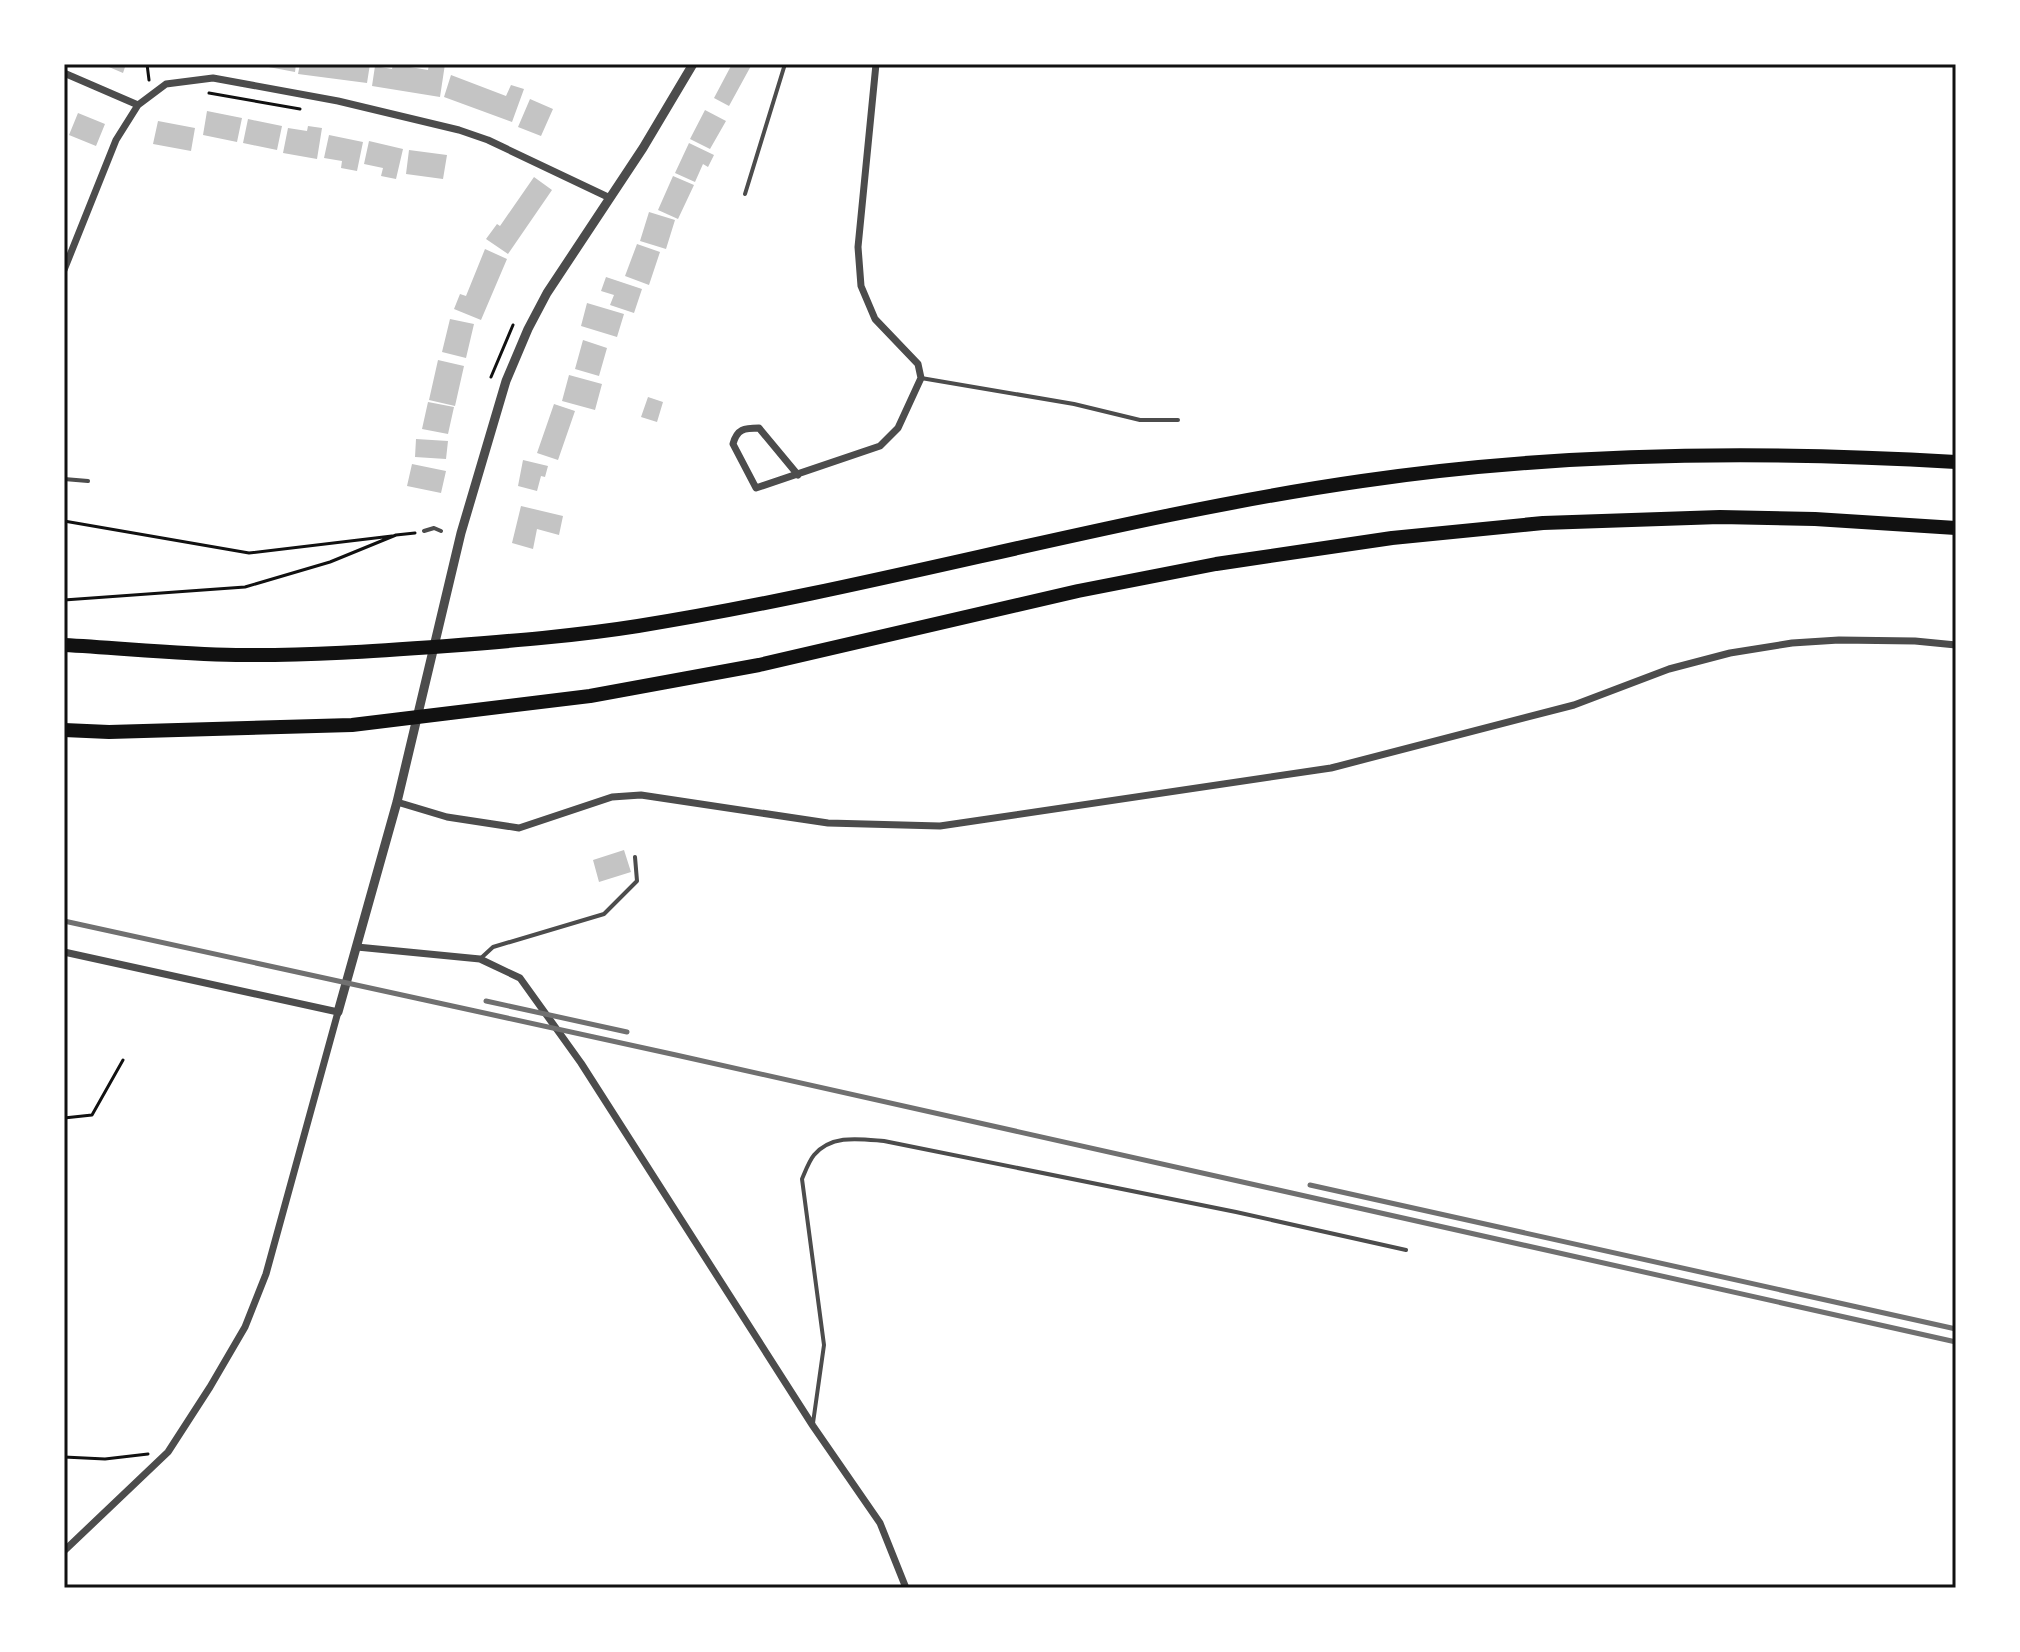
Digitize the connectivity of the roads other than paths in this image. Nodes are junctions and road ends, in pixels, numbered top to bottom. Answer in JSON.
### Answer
{"nodes":[{"id":1,"x":693,"y":64,"type":"edge"},
{"id":2,"x":785,"y":64,"type":"edge"},
{"id":3,"x":876,"y":64,"type":"edge"},
{"id":4,"x":64,"y":73,"type":"edge"},
{"id":5,"x":138,"y":105,"type":"junction"},
{"id":6,"x":745,"y":194,"type":"dead end"},
{"id":7,"x":610,"y":198,"type":"junction"},
{"id":8,"x":64,"y":268,"type":"edge"},
{"id":9,"x":921,"y":378,"type":"junction"},
{"id":10,"x":1178,"y":420,"type":"dead end"},
{"id":11,"x":1956,"y":462,"type":"edge"},
{"id":12,"x":798,"y":475,"type":"junction"},
{"id":13,"x":64,"y":479,"type":"edge"},
{"id":14,"x":88,"y":481,"type":"dead end"},
{"id":15,"x":1956,"y":528,"type":"edge"},
{"id":16,"x":424,"y":531,"type":"road end"},
{"id":17,"x":441,"y":531,"type":"dead end"},
{"id":18,"x":64,"y":645,"type":"edge"},
{"id":19,"x":1956,"y":645,"type":"edge"},
{"id":20,"x":64,"y":730,"type":"edge"},
{"id":21,"x":397,"y":802,"type":"junction"},
{"id":22,"x":635,"y":857,"type":"dead end"},
{"id":23,"x":357,"y":947,"type":"junction"},
{"id":24,"x":64,"y":952,"type":"edge"},
{"id":25,"x":480,"y":959,"type":"junction"},
{"id":26,"x":338,"y":1012,"type":"junction"},
{"id":27,"x":1406,"y":1250,"type":"dead end"},
{"id":28,"x":813,"y":1426,"type":"junction"},
{"id":29,"x":64,"y":1551,"type":"edge"},
{"id":30,"x":906,"y":1588,"type":"edge"}],
"edges":[{"from":1,"to":7,"type":"street"},
{"from":2,"to":6,"type":"lane"},
{"from":3,"to":9,"type":"street"},
{"from":4,"to":5,"type":"street"},
{"from":5,"to":7,"type":"street"},
{"from":5,"to":8,"type":"street"},
{"from":7,"to":21,"type":"street"},
{"from":9,"to":10,"type":"lane"},
{"from":9,"to":12,"type":"street"},
{"from":11,"to":18,"type":"highway"},
{"from":12,"to":12,"type":"street"},
{"from":13,"to":14,"type":"lane"},
{"from":15,"to":20,"type":"highway"},
{"from":16,"to":17,"type":"lane"},
{"from":19,"to":21,"type":"street"},
{"from":21,"to":23,"type":"street"},
{"from":22,"to":25,"type":"lane"},
{"from":23,"to":25,"type":"street"},
{"from":23,"to":26,"type":"street"},
{"from":24,"to":26,"type":"street"},
{"from":25,"to":28,"type":"street"},
{"from":26,"to":29,"type":"street"},
{"from":27,"to":28,"type":"lane"},
{"from":28,"to":30,"type":"street"}]}
